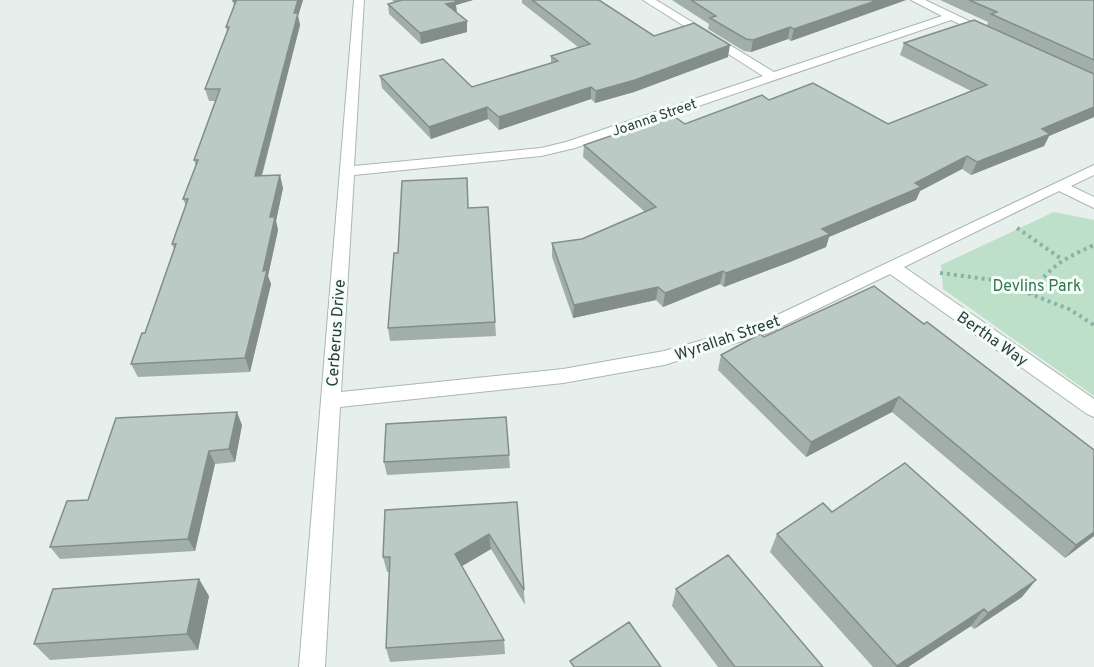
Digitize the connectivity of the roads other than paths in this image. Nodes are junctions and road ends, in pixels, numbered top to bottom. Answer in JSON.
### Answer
{"nodes":[{"id":1,"x":359,"y":0,"type":"edge"},
{"id":2,"x":648,"y":0,"type":"edge"},
{"id":3,"x":916,"y":0,"type":"edge"},
{"id":4,"x":952,"y":16,"type":"junction"},
{"id":5,"x":995,"y":36,"type":"edge"},
{"id":6,"x":773,"y":77,"type":"junction"},
{"id":7,"x":1094,"y":170,"type":"edge"},
{"id":8,"x":347,"y":171,"type":"junction"},
{"id":9,"x":1060,"y":186,"type":"junction"},
{"id":10,"x":1094,"y":204,"type":"edge"},
{"id":11,"x":892,"y":267,"type":"junction"},
{"id":12,"x":330,"y":401,"type":"junction"},
{"id":13,"x":1094,"y":409,"type":"edge"},
{"id":14,"x":312,"y":667,"type":"edge"}],
"edges":[{"from":1,"to":8,"type":"street","name":"Cerberus Drive"},
{"from":2,"to":6,"type":"street"},
{"from":3,"to":4,"type":"street"},
{"from":4,"to":5,"type":"street"},
{"from":4,"to":6,"type":"street","name":"Joanna Street"},
{"from":6,"to":8,"type":"street","name":"Joanna Street"},
{"from":7,"to":9,"type":"street","name":"Wyrallah Street"},
{"from":8,"to":12,"type":"street","name":"Cerberus Drive"},
{"from":9,"to":10,"type":"street"},
{"from":9,"to":11,"type":"street","name":"Wyrallah Street"},
{"from":11,"to":12,"type":"street","name":"Wyrallah Street"},
{"from":11,"to":13,"type":"street","name":"Bertha Way"},
{"from":12,"to":14,"type":"street","name":"Cerberus Drive"}]}
